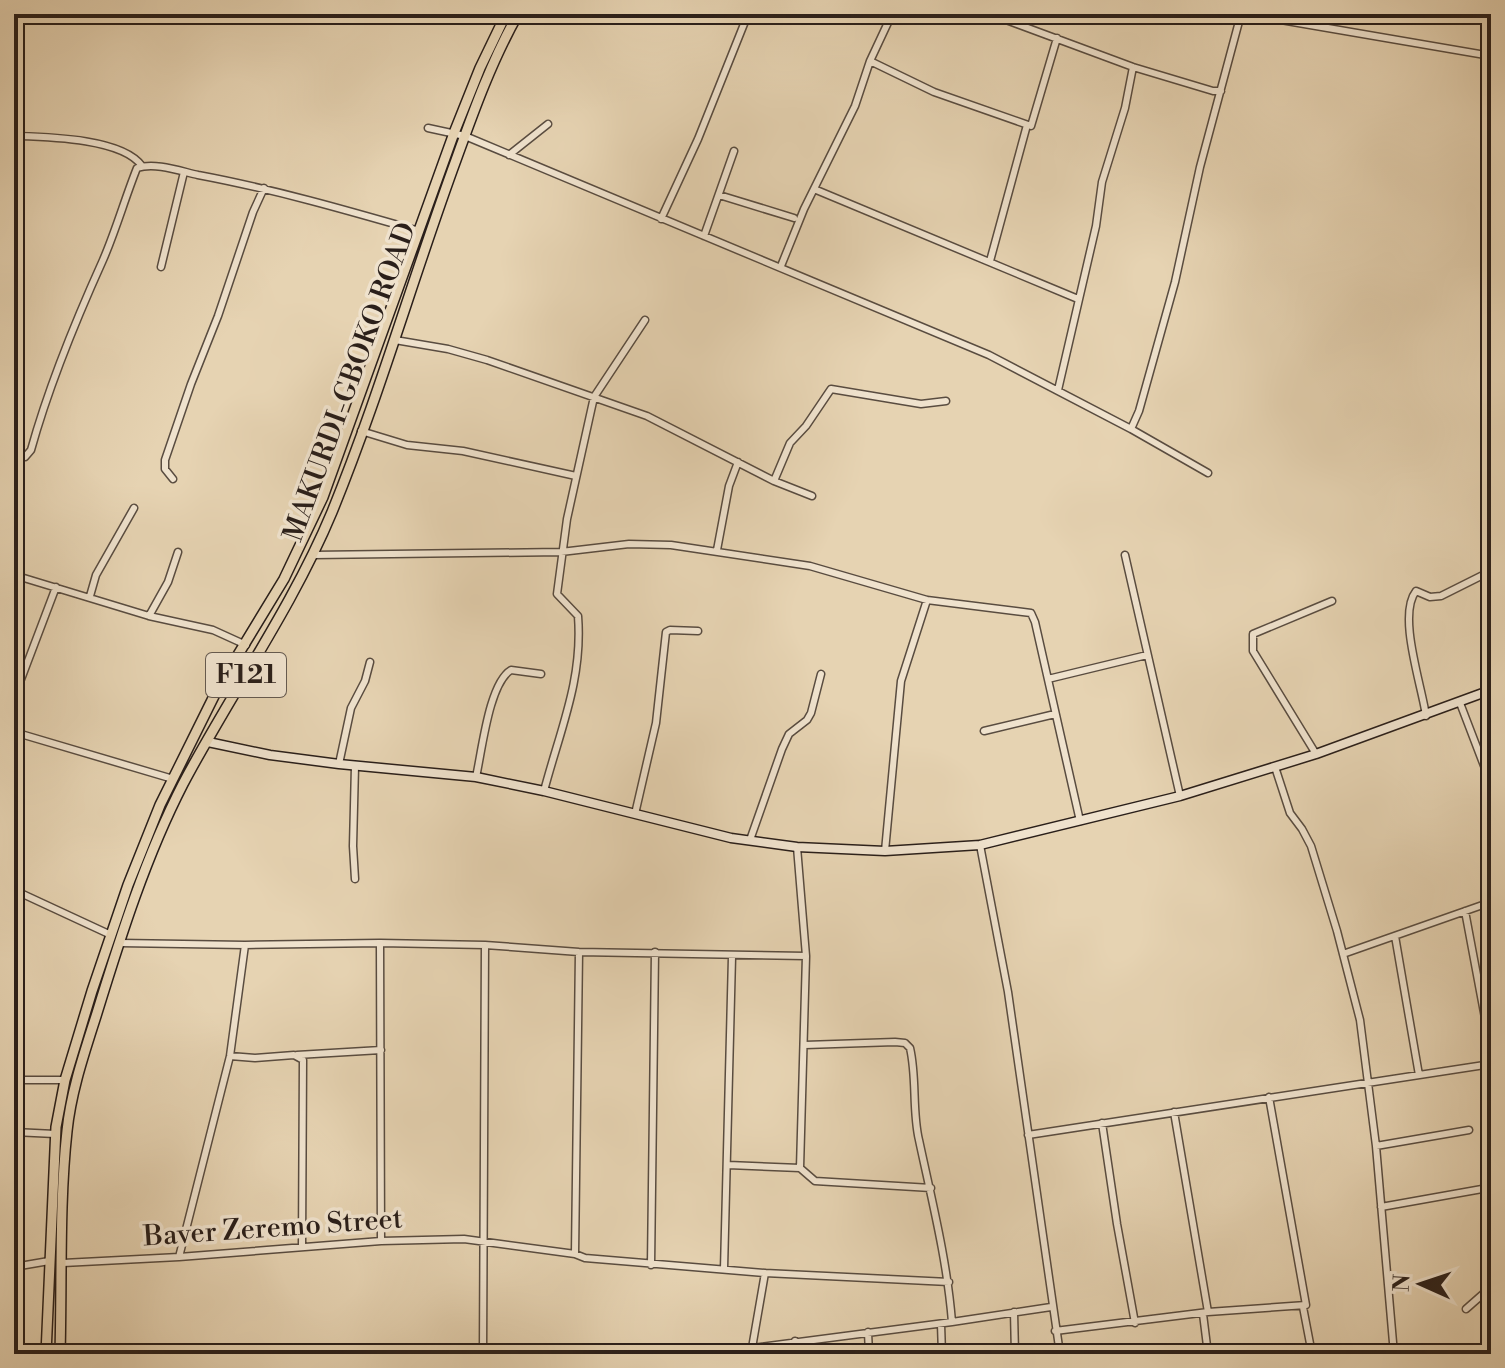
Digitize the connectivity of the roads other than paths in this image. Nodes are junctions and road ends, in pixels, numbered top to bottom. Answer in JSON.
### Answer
{"nodes":[{"id":1,"x":506,"y":14,"type":"edge"},
{"id":2,"x":518,"y":14,"type":"edge"},
{"id":3,"x":748,"y":14,"type":"edge"},
{"id":4,"x":892,"y":14,"type":"edge"},
{"id":5,"x":990,"y":14,"type":"edge"},
{"id":6,"x":1244,"y":14,"type":"edge"},
{"id":7,"x":1057,"y":38,"type":"junction"},
{"id":8,"x":1491,"y":56,"type":"edge"},
{"id":9,"x":870,"y":61,"type":"junction"},
{"id":10,"x":1133,"y":67,"type":"junction"},
{"id":11,"x":1221,"y":91,"type":"junction"},
{"id":12,"x":548,"y":124,"type":"dead end"},
{"id":13,"x":1027,"y":125,"type":"junction"},
{"id":14,"x":428,"y":128,"type":"dead end"},
{"id":15,"x":454,"y":133,"type":"junction"},
{"id":16,"x":14,"y":136,"type":"edge"},
{"id":17,"x":465,"y":136,"type":"junction"},
{"id":18,"x":734,"y":151,"type":"dead end"},
{"id":19,"x":509,"y":155,"type":"junction"},
{"id":20,"x":142,"y":166,"type":"junction"},
{"id":21,"x":184,"y":172,"type":"junction"},
{"id":22,"x":264,"y":188,"type":"junction"},
{"id":23,"x":814,"y":189,"type":"junction"},
{"id":24,"x":719,"y":195,"type":"junction"},
{"id":25,"x":794,"y":218,"type":"dead end"},
{"id":26,"x":661,"y":219,"type":"junction"},
{"id":27,"x":419,"y":231,"type":"junction"},
{"id":28,"x":704,"y":236,"type":"junction"},
{"id":29,"x":990,"y":261,"type":"junction"},
{"id":30,"x":781,"y":266,"type":"junction"},
{"id":31,"x":161,"y":267,"type":"dead end"},
{"id":32,"x":1078,"y":299,"type":"junction"},
{"id":33,"x":645,"y":320,"type":"dead end"},
{"id":34,"x":395,"y":340,"type":"junction"},
{"id":35,"x":1058,"y":390,"type":"junction"},
{"id":36,"x":594,"y":397,"type":"junction"},
{"id":37,"x":946,"y":401,"type":"dead end"},
{"id":38,"x":1131,"y":429,"type":"junction"},
{"id":39,"x":361,"y":431,"type":"junction"},
{"id":40,"x":14,"y":455,"type":"edge"},
{"id":41,"x":738,"y":462,"type":"junction"},
{"id":42,"x":1208,"y":473,"type":"dead end"},
{"id":43,"x":576,"y":476,"type":"junction"},
{"id":44,"x":173,"y":479,"type":"dead end"},
{"id":45,"x":774,"y":481,"type":"junction"},
{"id":46,"x":812,"y":496,"type":"dead end"},
{"id":47,"x":134,"y":508,"type":"dead end"},
{"id":48,"x":717,"y":550,"type":"junction"},
{"id":49,"x":178,"y":552,"type":"dead end"},
{"id":50,"x":561,"y":552,"type":"junction"},
{"id":51,"x":1125,"y":555,"type":"dead end"},
{"id":52,"x":311,"y":556,"type":"junction"},
{"id":53,"x":1491,"y":571,"type":"edge"},
{"id":54,"x":14,"y":575,"type":"edge"},
{"id":55,"x":56,"y":587,"type":"junction"},
{"id":56,"x":90,"y":596,"type":"junction"},
{"id":57,"x":927,"y":600,"type":"junction"},
{"id":58,"x":1332,"y":601,"type":"dead end"},
{"id":59,"x":149,"y":616,"type":"junction"},
{"id":60,"x":698,"y":631,"type":"dead end"},
{"id":61,"x":246,"y":645,"type":"junction"},
{"id":62,"x":1147,"y":655,"type":"junction"},
{"id":63,"x":370,"y":662,"type":"dead end"},
{"id":64,"x":541,"y":674,"type":"dead end"},
{"id":65,"x":821,"y":674,"type":"dead end"},
{"id":66,"x":1048,"y":679,"type":"junction"},
{"id":67,"x":20,"y":682,"type":"dead end"},
{"id":68,"x":1491,"y":690,"type":"edge"},
{"id":69,"x":1460,"y":703,"type":"junction"},
{"id":70,"x":1055,"y":714,"type":"junction"},
{"id":71,"x":1426,"y":716,"type":"junction"},
{"id":72,"x":984,"y":731,"type":"dead end"},
{"id":73,"x":14,"y":732,"type":"edge"},
{"id":74,"x":208,"y":742,"type":"junction"},
{"id":75,"x":1316,"y":754,"type":"junction"},
{"id":76,"x":339,"y":764,"type":"junction"},
{"id":77,"x":355,"y":766,"type":"junction"},
{"id":78,"x":1275,"y":767,"type":"junction"},
{"id":79,"x":476,"y":777,"type":"junction"},
{"id":80,"x":173,"y":779,"type":"junction"},
{"id":81,"x":1491,"y":784,"type":"edge"},
{"id":82,"x":544,"y":791,"type":"junction"},
{"id":83,"x":1180,"y":796,"type":"junction"},
{"id":84,"x":635,"y":814,"type":"junction"},
{"id":85,"x":1080,"y":821,"type":"junction"},
{"id":86,"x":750,"y":840,"type":"junction"},
{"id":87,"x":980,"y":845,"type":"junction"},
{"id":88,"x":797,"y":847,"type":"junction"},
{"id":89,"x":885,"y":851,"type":"junction"},
{"id":90,"x":355,"y":879,"type":"dead end"},
{"id":91,"x":14,"y":890,"type":"edge"},
{"id":92,"x":1491,"y":902,"type":"edge"},
{"id":93,"x":1465,"y":911,"type":"junction"},
{"id":94,"x":111,"y":935,"type":"junction"},
{"id":95,"x":1395,"y":936,"type":"junction"},
{"id":96,"x":120,"y":943,"type":"junction"},
{"id":97,"x":380,"y":943,"type":"junction"},
{"id":98,"x":245,"y":945,"type":"junction"},
{"id":99,"x":485,"y":945,"type":"junction"},
{"id":100,"x":579,"y":952,"type":"junction"},
{"id":101,"x":655,"y":952,"type":"junction"},
{"id":102,"x":1343,"y":954,"type":"junction"},
{"id":103,"x":806,"y":956,"type":"junction"},
{"id":104,"x":732,"y":957,"type":"junction"},
{"id":105,"x":1491,"y":979,"type":"edge"},
{"id":106,"x":1479,"y":983,"type":"junction"},
{"id":107,"x":805,"y":1045,"type":"junction"},
{"id":108,"x":381,"y":1050,"type":"junction"},
{"id":109,"x":1491,"y":1050,"type":"edge"},
{"id":110,"x":297,"y":1055,"type":"junction"},
{"id":111,"x":230,"y":1056,"type":"junction"},
{"id":112,"x":1491,"y":1064,"type":"edge"},
{"id":113,"x":1419,"y":1075,"type":"junction"},
{"id":114,"x":14,"y":1080,"type":"edge"},
{"id":115,"x":65,"y":1080,"type":"junction"},
{"id":116,"x":1368,"y":1082,"type":"junction"},
{"id":117,"x":1269,"y":1097,"type":"junction"},
{"id":118,"x":1174,"y":1112,"type":"junction"},
{"id":119,"x":1102,"y":1123,"type":"junction"},
{"id":120,"x":67,"y":1130,"type":"junction"},
{"id":121,"x":1469,"y":1130,"type":"dead end"},
{"id":122,"x":55,"y":1131,"type":"junction"},
{"id":123,"x":14,"y":1132,"type":"edge"},
{"id":124,"x":1028,"y":1135,"type":"junction"},
{"id":125,"x":1376,"y":1146,"type":"junction"},
{"id":126,"x":728,"y":1165,"type":"junction"},
{"id":127,"x":800,"y":1168,"type":"junction"},
{"id":128,"x":931,"y":1188,"type":"junction"},
{"id":129,"x":1491,"y":1191,"type":"edge"},
{"id":130,"x":1381,"y":1207,"type":"junction"},
{"id":131,"x":486,"y":1240,"type":"junction"},
{"id":132,"x":381,"y":1241,"type":"junction"},
{"id":133,"x":302,"y":1247,"type":"junction"},
{"id":134,"x":575,"y":1254,"type":"junction"},
{"id":135,"x":179,"y":1257,"type":"junction"},
{"id":136,"x":49,"y":1261,"type":"junction"},
{"id":137,"x":63,"y":1263,"type":"junction"},
{"id":138,"x":651,"y":1265,"type":"junction"},
{"id":139,"x":14,"y":1267,"type":"edge"},
{"id":140,"x":724,"y":1269,"type":"junction"},
{"id":141,"x":765,"y":1273,"type":"junction"},
{"id":142,"x":949,"y":1282,"type":"junction"},
{"id":143,"x":1491,"y":1287,"type":"edge"},
{"id":144,"x":1051,"y":1307,"type":"junction"},
{"id":145,"x":1303,"y":1307,"type":"junction"},
{"id":146,"x":1466,"y":1309,"type":"dead end"},
{"id":147,"x":1014,"y":1312,"type":"junction"},
{"id":148,"x":1205,"y":1313,"type":"junction"},
{"id":149,"x":952,"y":1322,"type":"junction"},
{"id":150,"x":1135,"y":1323,"type":"junction"},
{"id":151,"x":941,"y":1324,"type":"junction"},
{"id":152,"x":1055,"y":1331,"type":"junction"},
{"id":153,"x":868,"y":1332,"type":"junction"},
{"id":154,"x":795,"y":1341,"type":"junction"},
{"id":155,"x":752,"y":1348,"type":"junction"},
{"id":156,"x":46,"y":1354,"type":"edge"},
{"id":157,"x":60,"y":1354,"type":"edge"},
{"id":158,"x":483,"y":1354,"type":"edge"},
{"id":159,"x":707,"y":1354,"type":"edge"},
{"id":160,"x":794,"y":1354,"type":"edge"},
{"id":161,"x":869,"y":1354,"type":"edge"},
{"id":162,"x":942,"y":1354,"type":"edge"},
{"id":163,"x":1015,"y":1354,"type":"edge"},
{"id":164,"x":1060,"y":1354,"type":"edge"},
{"id":165,"x":1208,"y":1354,"type":"edge"},
{"id":166,"x":1312,"y":1354,"type":"edge"},
{"id":167,"x":1394,"y":1354,"type":"edge"}],
"edges":[{"from":1,"to":15,"type":"main road","number":"F121"},
{"from":2,"to":17,"type":"main road","name":"MAKURDI-GBOKO ROAD","number":"F121"},
{"from":3,"to":26,"type":"street"},
{"from":4,"to":9,"type":"street"},
{"from":5,"to":7,"type":"street"},
{"from":6,"to":8,"type":"street"},
{"from":6,"to":11,"type":"street"},
{"from":7,"to":10,"type":"street"},
{"from":7,"to":13,"type":"street"},
{"from":9,"to":13,"type":"street"},
{"from":9,"to":23,"type":"street"},
{"from":10,"to":11,"type":"street"},
{"from":10,"to":32,"type":"street"},
{"from":11,"to":38,"type":"street"},
{"from":12,"to":19,"type":"street"},
{"from":13,"to":29,"type":"street"},
{"from":14,"to":15,"type":"street"},
{"from":15,"to":17,"type":"street"},
{"from":15,"to":27,"type":"main road","number":"F121"},
{"from":16,"to":20,"type":"street"},
{"from":17,"to":19,"type":"street"},
{"from":17,"to":34,"type":"main road","name":"MAKURDI-GBOKO ROAD","number":"F121"},
{"from":18,"to":24,"type":"street"},
{"from":19,"to":26,"type":"street"},
{"from":20,"to":21,"type":"street"},
{"from":20,"to":40,"type":"street"},
{"from":21,"to":22,"type":"street"},
{"from":21,"to":31,"type":"street"},
{"from":22,"to":27,"type":"street"},
{"from":22,"to":44,"type":"street"},
{"from":23,"to":29,"type":"street"},
{"from":23,"to":30,"type":"street"},
{"from":24,"to":25,"type":"street"},
{"from":24,"to":28,"type":"street"},
{"from":26,"to":28,"type":"street"},
{"from":27,"to":61,"type":"main road","number":"F121"},
{"from":28,"to":30,"type":"street"},
{"from":29,"to":32,"type":"street"},
{"from":30,"to":35,"type":"street"},
{"from":32,"to":35,"type":"street"},
{"from":33,"to":36,"type":"street"},
{"from":34,"to":36,"type":"street"},
{"from":34,"to":39,"type":"main road","name":"MAKURDI-GBOKO ROAD","number":"F121"},
{"from":35,"to":38,"type":"street"},
{"from":36,"to":41,"type":"street"},
{"from":36,"to":43,"type":"street"},
{"from":37,"to":45,"type":"street"},
{"from":38,"to":42,"type":"street"},
{"from":39,"to":43,"type":"street"},
{"from":39,"to":52,"type":"main road","name":"MAKURDI-GBOKO ROAD","number":"F121"},
{"from":41,"to":45,"type":"street"},
{"from":41,"to":48,"type":"street"},
{"from":43,"to":50,"type":"street"},
{"from":45,"to":46,"type":"street"},
{"from":47,"to":56,"type":"street"},
{"from":48,"to":50,"type":"street"},
{"from":48,"to":57,"type":"street"},
{"from":49,"to":59,"type":"street"},
{"from":50,"to":52,"type":"street"},
{"from":50,"to":82,"type":"street"},
{"from":51,"to":62,"type":"street"},
{"from":52,"to":74,"type":"main road","name":"MAKURDI-GBOKO ROAD","number":"F121"},
{"from":53,"to":71,"type":"street"},
{"from":54,"to":55,"type":"street"},
{"from":55,"to":56,"type":"street"},
{"from":55,"to":67,"type":"street"},
{"from":56,"to":59,"type":"street"},
{"from":57,"to":66,"type":"street"},
{"from":57,"to":89,"type":"street"},
{"from":58,"to":75,"type":"street"},
{"from":59,"to":61,"type":"street"},
{"from":60,"to":84,"type":"street"},
{"from":61,"to":80,"type":"main road","number":"F121"},
{"from":62,"to":66,"type":"street"},
{"from":62,"to":83,"type":"street"},
{"from":63,"to":76,"type":"street"},
{"from":64,"to":79,"type":"street"},
{"from":65,"to":86,"type":"street"},
{"from":66,"to":70,"type":"street"},
{"from":68,"to":69,"type":"street"},
{"from":69,"to":71,"type":"street"},
{"from":69,"to":81,"type":"street"},
{"from":70,"to":72,"type":"street"},
{"from":70,"to":85,"type":"street"},
{"from":71,"to":75,"type":"street"},
{"from":73,"to":80,"type":"street"},
{"from":74,"to":76,"type":"street"},
{"from":74,"to":96,"type":"main road","name":"MAKURDI-GBOKO ROAD","number":"F121"},
{"from":75,"to":78,"type":"street"},
{"from":76,"to":77,"type":"street"},
{"from":77,"to":79,"type":"street"},
{"from":77,"to":90,"type":"street"},
{"from":78,"to":83,"type":"street"},
{"from":78,"to":102,"type":"street"},
{"from":79,"to":82,"type":"street"},
{"from":80,"to":94,"type":"main road","number":"F121"},
{"from":82,"to":84,"type":"street"},
{"from":83,"to":85,"type":"street"},
{"from":84,"to":86,"type":"street"},
{"from":85,"to":87,"type":"street"},
{"from":86,"to":88,"type":"street"},
{"from":87,"to":89,"type":"street"},
{"from":87,"to":124,"type":"street"},
{"from":88,"to":89,"type":"street"},
{"from":88,"to":103,"type":"street"},
{"from":91,"to":94,"type":"street"},
{"from":92,"to":93,"type":"street"},
{"from":93,"to":95,"type":"street"},
{"from":93,"to":106,"type":"street"},
{"from":94,"to":115,"type":"main road","number":"F121"},
{"from":95,"to":102,"type":"street"},
{"from":95,"to":113,"type":"street"},
{"from":96,"to":98,"type":"street"},
{"from":96,"to":120,"type":"main road","name":"MAKURDI-GBOKO ROAD","number":"F121"},
{"from":97,"to":98,"type":"street"},
{"from":97,"to":99,"type":"street"},
{"from":97,"to":108,"type":"street"},
{"from":98,"to":111,"type":"street"},
{"from":99,"to":100,"type":"street"},
{"from":99,"to":131,"type":"street"},
{"from":100,"to":101,"type":"street"},
{"from":100,"to":134,"type":"street"},
{"from":101,"to":104,"type":"street"},
{"from":101,"to":138,"type":"street"},
{"from":102,"to":116,"type":"street"},
{"from":103,"to":104,"type":"street"},
{"from":103,"to":107,"type":"street"},
{"from":104,"to":126,"type":"street"},
{"from":105,"to":106,"type":"street"},
{"from":106,"to":109,"type":"street"},
{"from":107,"to":127,"type":"street"},
{"from":107,"to":128,"type":"street"},
{"from":108,"to":110,"type":"street"},
{"from":108,"to":132,"type":"street"},
{"from":110,"to":111,"type":"street"},
{"from":110,"to":133,"type":"street"},
{"from":111,"to":135,"type":"street"},
{"from":112,"to":113,"type":"street"},
{"from":113,"to":116,"type":"street"},
{"from":114,"to":115,"type":"street"},
{"from":115,"to":122,"type":"main road","number":"F121"},
{"from":116,"to":117,"type":"street"},
{"from":116,"to":125,"type":"street"},
{"from":117,"to":118,"type":"street"},
{"from":117,"to":145,"type":"street"},
{"from":118,"to":119,"type":"street"},
{"from":118,"to":148,"type":"street"},
{"from":119,"to":124,"type":"street"},
{"from":119,"to":150,"type":"street"},
{"from":120,"to":122,"type":"main road"},
{"from":120,"to":137,"type":"main road","name":"MAKURDI-GBOKO ROAD","number":"F121"},
{"from":121,"to":125,"type":"street"},
{"from":122,"to":123,"type":"street"},
{"from":122,"to":136,"type":"main road","number":"F121"},
{"from":124,"to":144,"type":"street"},
{"from":125,"to":130,"type":"street"},
{"from":126,"to":127,"type":"street"},
{"from":126,"to":140,"type":"street"},
{"from":127,"to":128,"type":"street"},
{"from":128,"to":142,"type":"street"},
{"from":129,"to":130,"type":"street"},
{"from":130,"to":167,"type":"street"},
{"from":131,"to":132,"type":"street","name":"Baver Zeremo Street"},
{"from":131,"to":134,"type":"street","name":"Baver Zeremo Street"},
{"from":131,"to":158,"type":"street"},
{"from":132,"to":133,"type":"street","name":"Baver Zeremo Street"},
{"from":133,"to":135,"type":"street","name":"Baver Zeremo Street"},
{"from":134,"to":138,"type":"street","name":"Baver Zeremo Street"},
{"from":135,"to":137,"type":"street","name":"Baver Zeremo Street"},
{"from":136,"to":139,"type":"street"},
{"from":136,"to":156,"type":"main road","number":"F121"},
{"from":137,"to":157,"type":"main road","name":"MAKURDI-GBOKO ROAD","number":"F121"},
{"from":138,"to":140,"type":"street","name":"Baver Zeremo Street"},
{"from":140,"to":141,"type":"street","name":"Baver Zeremo Street"},
{"from":141,"to":142,"type":"street","name":"Baver Zeremo Street"},
{"from":141,"to":155,"type":"street"},
{"from":142,"to":149,"type":"street"},
{"from":143,"to":146,"type":"street"},
{"from":144,"to":147,"type":"street"},
{"from":144,"to":152,"type":"street"},
{"from":145,"to":148,"type":"street"},
{"from":145,"to":166,"type":"street"},
{"from":147,"to":149,"type":"street"},
{"from":147,"to":163,"type":"street"},
{"from":148,"to":150,"type":"street"},
{"from":148,"to":165,"type":"street"},
{"from":149,"to":151,"type":"street"},
{"from":150,"to":152,"type":"street"},
{"from":151,"to":153,"type":"street"},
{"from":151,"to":162,"type":"street"},
{"from":152,"to":164,"type":"street"},
{"from":153,"to":154,"type":"street"},
{"from":153,"to":161,"type":"street"},
{"from":154,"to":155,"type":"street"},
{"from":154,"to":160,"type":"street"},
{"from":155,"to":159,"type":"street"}]}
